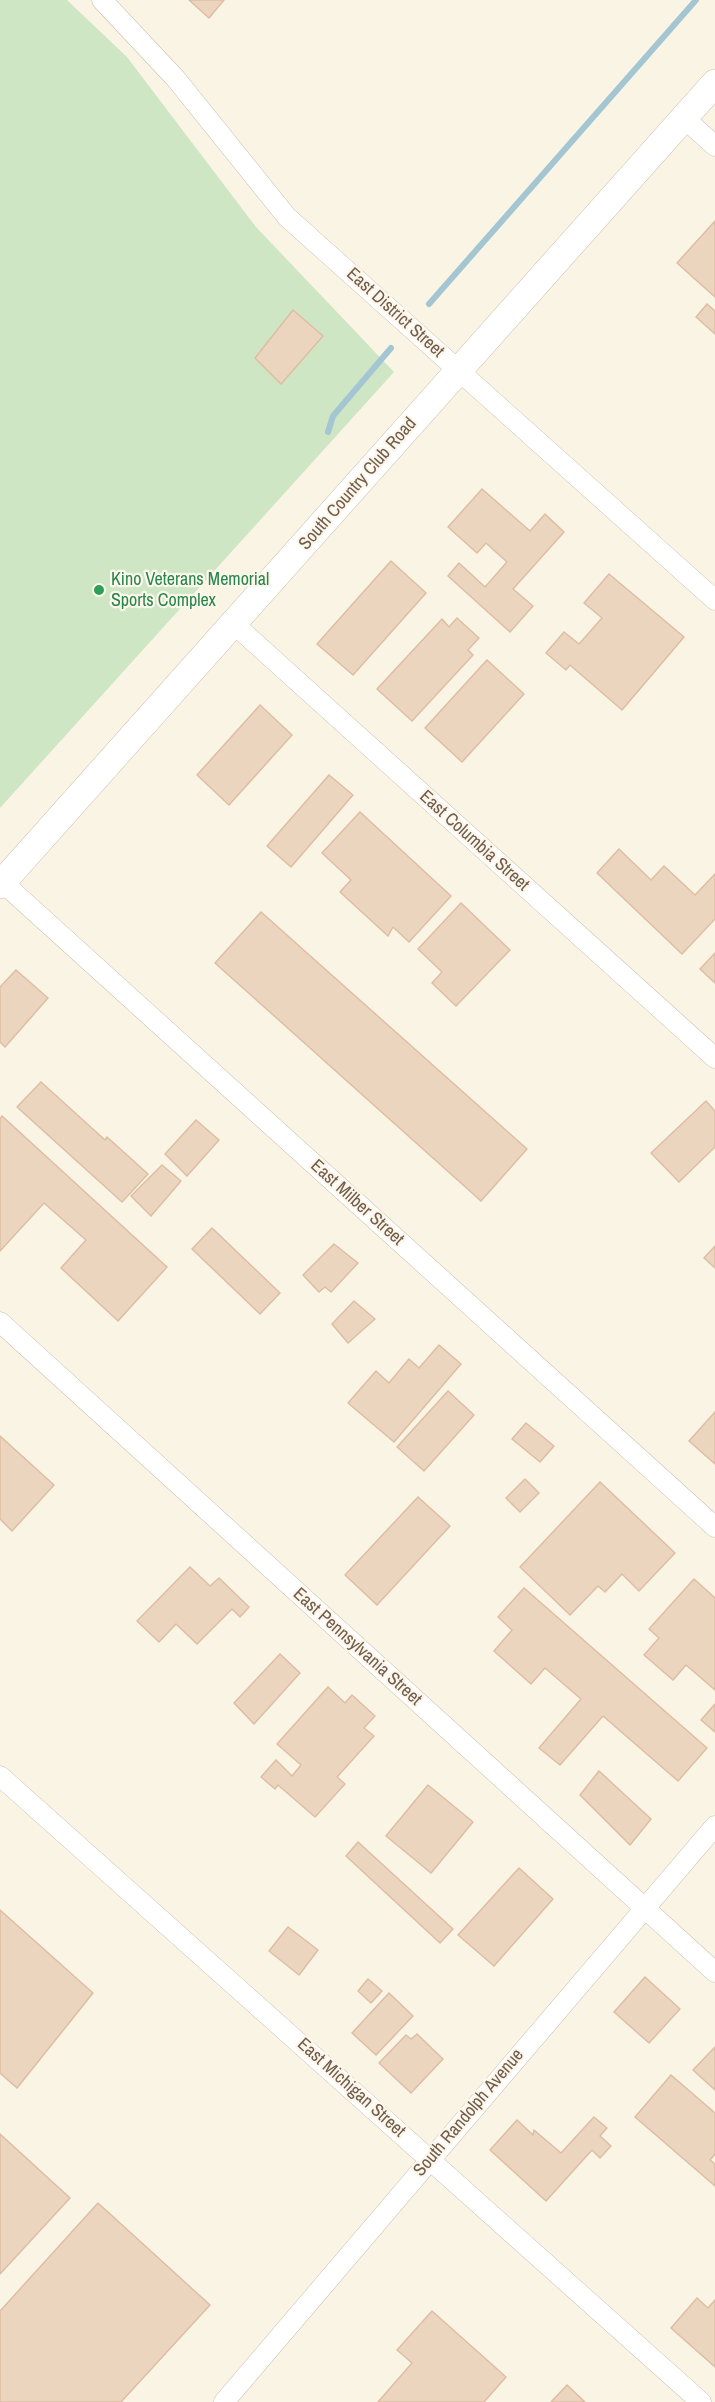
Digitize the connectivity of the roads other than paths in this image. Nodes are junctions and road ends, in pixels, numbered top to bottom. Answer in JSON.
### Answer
{"nodes":[{"id":1,"x":102,"y":0,"type":"edge"},
{"id":2,"x":715,"y":83,"type":"edge"},
{"id":3,"x":684,"y":118,"type":"junction"},
{"id":4,"x":715,"y":146,"type":"edge"},
{"id":5,"x":458,"y":370,"type":"junction"},
{"id":6,"x":715,"y":600,"type":"edge"},
{"id":7,"x":234,"y":624,"type":"junction"},
{"id":8,"x":1,"y":882,"type":"edge"},
{"id":9,"x":715,"y":1058,"type":"edge"},
{"id":10,"x":0,"y":1322,"type":"edge"},
{"id":11,"x":715,"y":1527,"type":"edge"},
{"id":12,"x":0,"y":1776,"type":"edge"},
{"id":13,"x":715,"y":1826,"type":"edge"},
{"id":14,"x":643,"y":1908,"type":"junction"},
{"id":15,"x":715,"y":1972,"type":"edge"},
{"id":16,"x":431,"y":2158,"type":"junction"},
{"id":17,"x":224,"y":2402,"type":"edge"},
{"id":18,"x":701,"y":2402,"type":"edge"}],
"edges":[{"from":1,"to":5,"type":"street","name":"East District Street"},
{"from":2,"to":3,"type":"street","name":"South Country Club Road"},
{"from":3,"to":4,"type":"street"},
{"from":3,"to":5,"type":"street","name":"South Country Club Road"},
{"from":5,"to":6,"type":"street","name":"East District Street"},
{"from":5,"to":7,"type":"street","name":"South Country Club Road"},
{"from":7,"to":8,"type":"street","name":"South Country Club Road"},
{"from":7,"to":9,"type":"street","name":"East Columbia Street"},
{"from":8,"to":11,"type":"street","name":"East Milber Street"},
{"from":10,"to":14,"type":"street","name":"East Pennsylvania Street"},
{"from":12,"to":16,"type":"street","name":"East Michigan Street"},
{"from":13,"to":14,"type":"street","name":"South Randolph Avenue"},
{"from":14,"to":15,"type":"street","name":"East Pennsylvania Street"},
{"from":14,"to":16,"type":"street","name":"South Randolph Avenue"},
{"from":16,"to":17,"type":"street","name":"South Randolph Avenue"},
{"from":16,"to":18,"type":"street","name":"East Michigan Street"}]}
